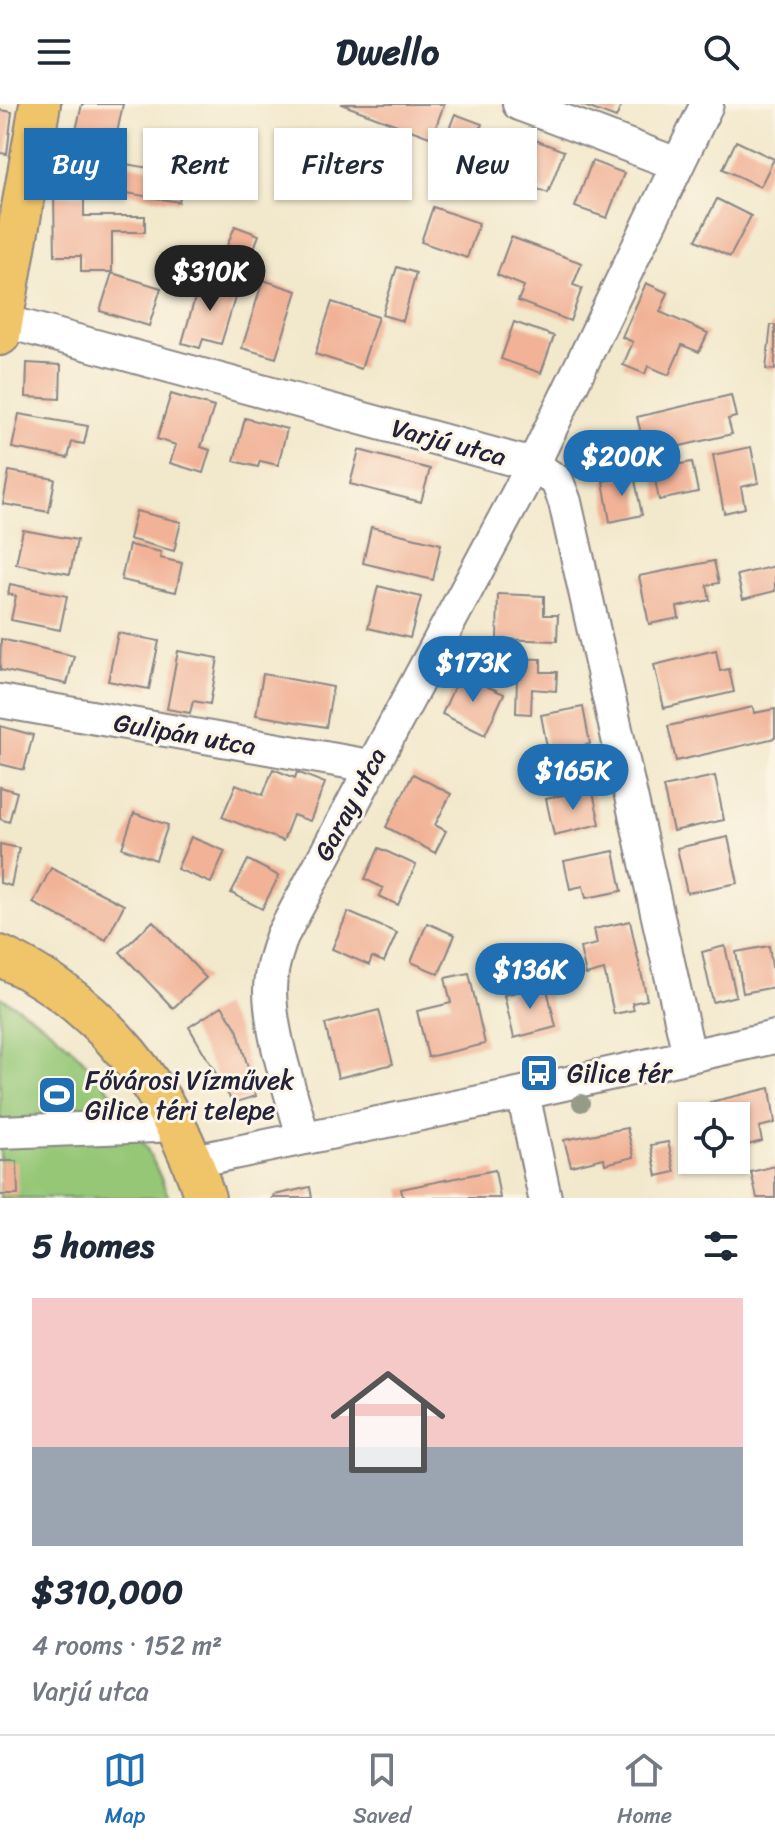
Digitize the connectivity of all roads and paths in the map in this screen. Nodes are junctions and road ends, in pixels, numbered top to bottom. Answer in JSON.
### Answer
{"nodes":[{"id":1,"x":40,"y":104,"type":"edge"},
{"id":2,"x":519,"y":104,"type":"edge"},
{"id":3,"x":707,"y":104,"type":"edge"},
{"id":4,"x":677,"y":164,"type":"junction"},
{"id":5,"x":1,"y":326,"type":"edge"},
{"id":6,"x":533,"y":465,"type":"junction"},
{"id":7,"x":0,"y":701,"type":"edge"},
{"id":8,"x":370,"y":766,"type":"junction"},
{"id":9,"x":0,"y":956,"type":"edge"},
{"id":10,"x":775,"y":1037,"type":"edge"},
{"id":11,"x":689,"y":1055,"type":"junction"},
{"id":12,"x":523,"y":1093,"type":"junction"},
{"id":13,"x":175,"y":1121,"type":"junction"},
{"id":14,"x":0,"y":1132,"type":"edge"},
{"id":15,"x":303,"y":1137,"type":"junction"},
{"id":16,"x":200,"y":1180,"type":"edge"},
{"id":17,"x":545,"y":1198,"type":"edge"}],
"edges":[{"from":1,"to":5,"type":"main road"},
{"from":2,"to":4,"type":"street"},
{"from":3,"to":4,"type":"street","name":"Garay utca"},
{"from":4,"to":6,"type":"street","name":"Garay utca"},
{"from":5,"to":6,"type":"street","name":"Varjú utca"},
{"from":6,"to":8,"type":"street","name":"Garay utca"},
{"from":6,"to":11,"type":"street","name":"Varjú utca"},
{"from":7,"to":8,"type":"street","name":"Gulipán utca"},
{"from":8,"to":15,"type":"street","name":"Garay utca"},
{"from":9,"to":13,"type":"main road"},
{"from":10,"to":11,"type":"street"},
{"from":11,"to":12,"type":"street"},
{"from":12,"to":15,"type":"street"},
{"from":12,"to":17,"type":"street"},
{"from":13,"to":14,"type":"street"},
{"from":13,"to":16,"type":"main road"},
{"from":15,"to":16,"type":"street"}]}
